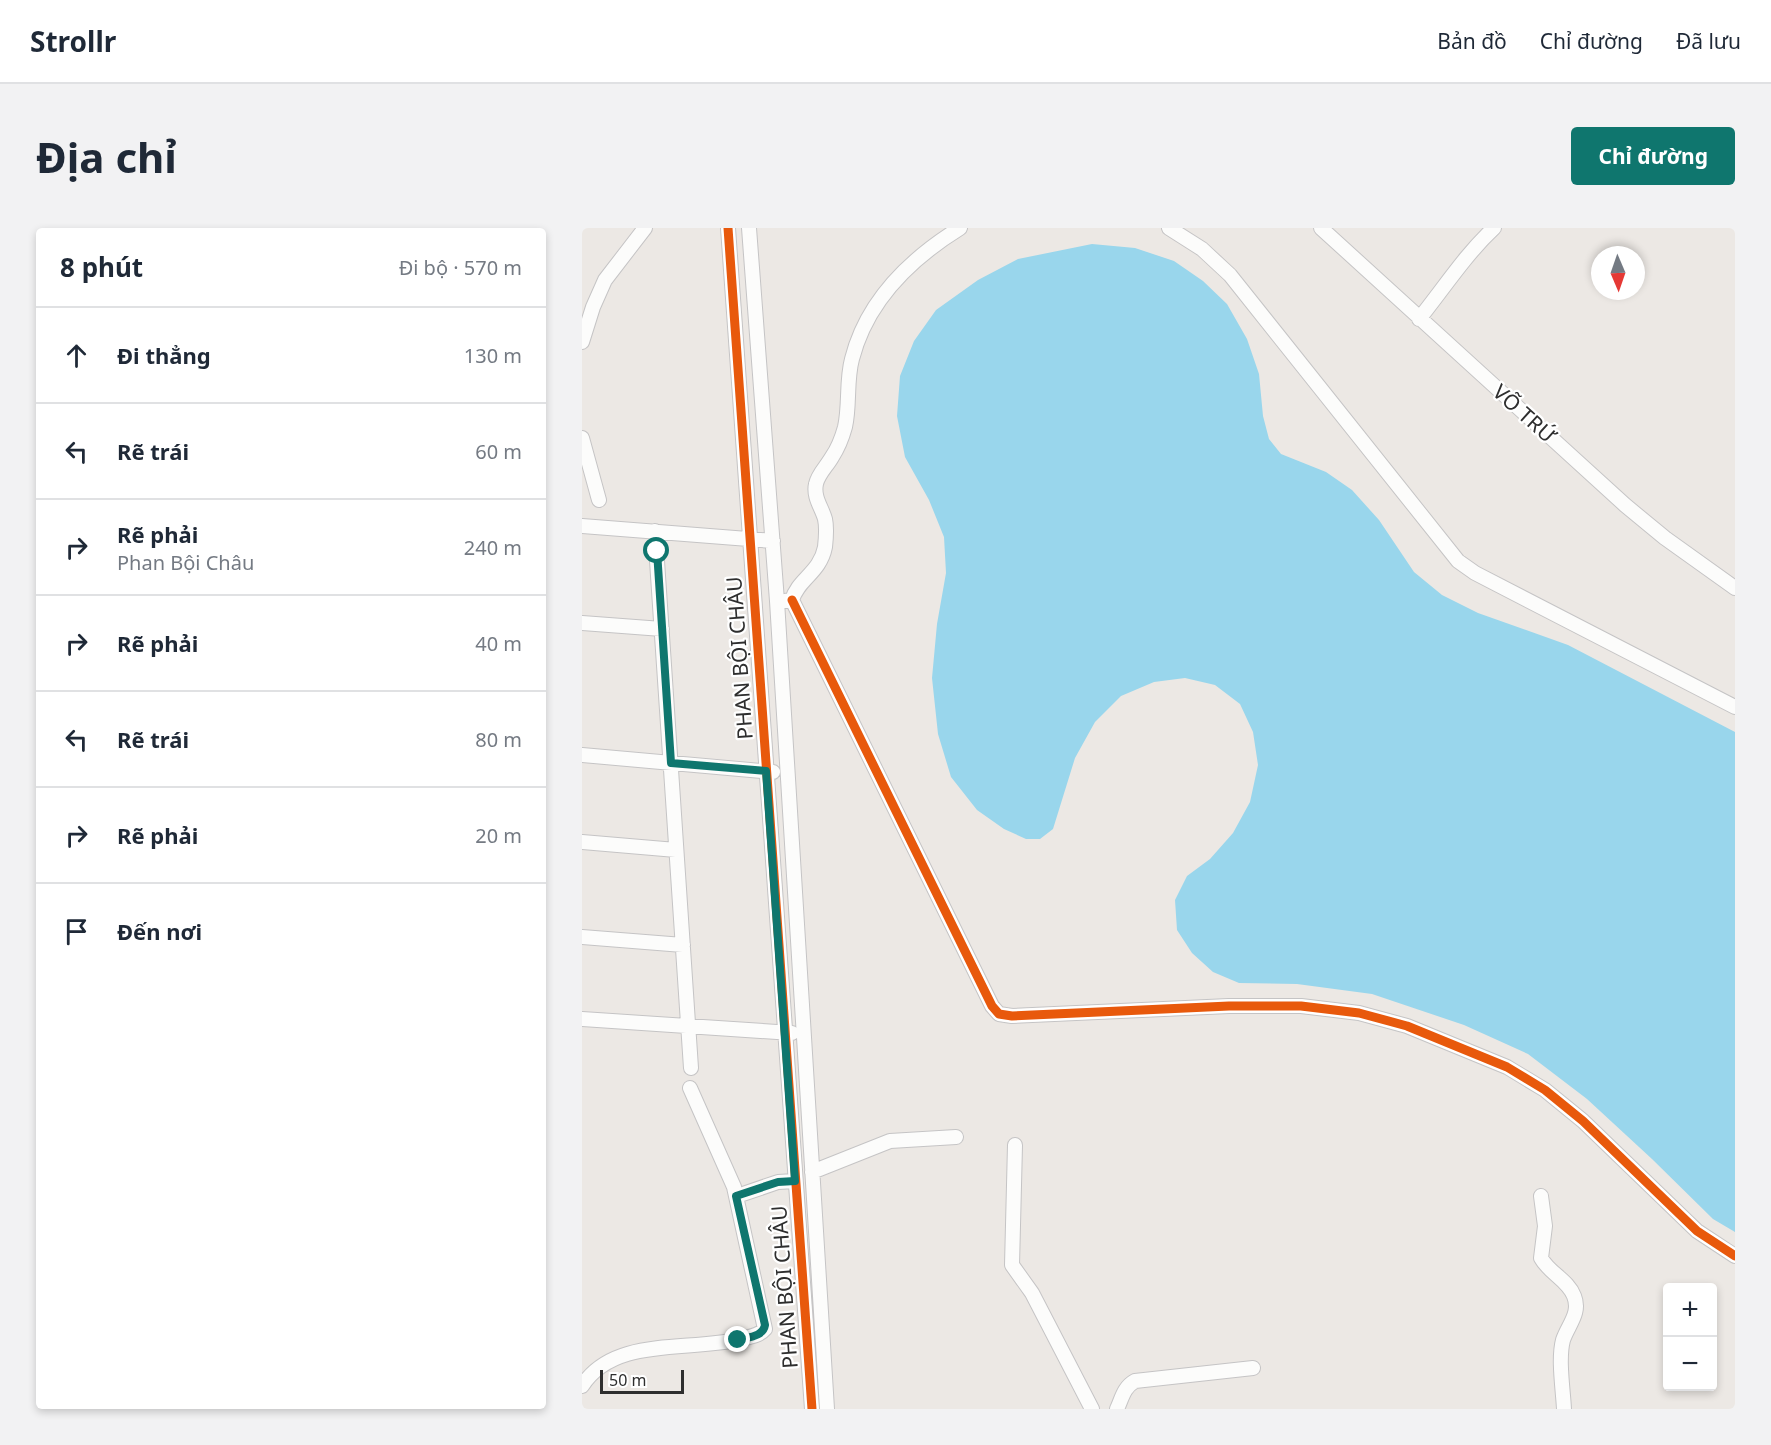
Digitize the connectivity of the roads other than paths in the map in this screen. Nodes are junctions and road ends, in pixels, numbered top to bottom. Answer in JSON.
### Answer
{"nodes":[{"id":1,"x":645,"y":228,"type":"edge"},
{"id":2,"x":728,"y":228,"type":"edge"},
{"id":3,"x":748,"y":228,"type":"edge"},
{"id":4,"x":960,"y":228,"type":"edge"},
{"id":5,"x":1169,"y":228,"type":"edge"},
{"id":6,"x":1321,"y":228,"type":"edge"},
{"id":7,"x":1494,"y":228,"type":"edge"},
{"id":8,"x":1419,"y":319,"type":"junction"},
{"id":9,"x":582,"y":342,"type":"edge"},
{"id":10,"x":582,"y":438,"type":"edge"},
{"id":11,"x":599,"y":500,"type":"dead end"},
{"id":12,"x":582,"y":526,"type":"edge"},
{"id":13,"x":655,"y":531,"type":"junction"},
{"id":14,"x":750,"y":539,"type":"junction"},
{"id":15,"x":773,"y":540,"type":"junction"},
{"id":16,"x":1735,"y":588,"type":"edge"},
{"id":17,"x":792,"y":600,"type":"junction"},
{"id":18,"x":777,"y":601,"type":"junction"},
{"id":19,"x":582,"y":622,"type":"edge"},
{"id":20,"x":662,"y":629,"type":"junction"},
{"id":21,"x":1735,"y":706,"type":"edge"},
{"id":22,"x":582,"y":756,"type":"edge"},
{"id":23,"x":671,"y":763,"type":"junction"},
{"id":24,"x":766,"y":771,"type":"junction"},
{"id":25,"x":788,"y":773,"type":"junction"},
{"id":26,"x":582,"y":842,"type":"edge"},
{"id":27,"x":676,"y":850,"type":"junction"},
{"id":28,"x":582,"y":937,"type":"edge"},
{"id":29,"x":683,"y":945,"type":"junction"},
{"id":30,"x":582,"y":1019,"type":"edge"},
{"id":31,"x":688,"y":1026,"type":"junction"},
{"id":32,"x":784,"y":1033,"type":"junction"},
{"id":33,"x":803,"y":1034,"type":"junction"},
{"id":34,"x":691,"y":1068,"type":"dead end"},
{"id":35,"x":690,"y":1089,"type":"dead end"},
{"id":36,"x":956,"y":1137,"type":"dead end"},
{"id":37,"x":1015,"y":1145,"type":"dead end"},
{"id":38,"x":812,"y":1172,"type":"junction"},
{"id":39,"x":795,"y":1181,"type":"junction"},
{"id":40,"x":736,"y":1196,"type":"junction"},
{"id":41,"x":1541,"y":1196,"type":"dead end"},
{"id":42,"x":1735,"y":1256,"type":"edge"},
{"id":43,"x":1253,"y":1368,"type":"dead end"},
{"id":44,"x":582,"y":1384,"type":"edge"},
{"id":45,"x":812,"y":1409,"type":"edge"},
{"id":46,"x":827,"y":1409,"type":"edge"},
{"id":47,"x":1092,"y":1409,"type":"edge"},
{"id":48,"x":1117,"y":1409,"type":"edge"},
{"id":49,"x":1564,"y":1409,"type":"edge"}],
"edges":[{"from":1,"to":9,"type":"street"},
{"from":2,"to":14,"type":"street","name":"PHAN BỘI CHÂU"},
{"from":3,"to":15,"type":"street","name":"PHAN BỘI CHÂU"},
{"from":4,"to":17,"type":"street"},
{"from":5,"to":21,"type":"street"},
{"from":6,"to":8,"type":"street","name":"VÕ TRỨ"},
{"from":7,"to":8,"type":"street"},
{"from":8,"to":16,"type":"street","name":"VÕ TRỨ"},
{"from":10,"to":11,"type":"street"},
{"from":12,"to":13,"type":"street"},
{"from":13,"to":14,"type":"street"},
{"from":13,"to":20,"type":"street"},
{"from":14,"to":15,"type":"street"},
{"from":14,"to":24,"type":"street","name":"PHAN BỘI CHÂU"},
{"from":15,"to":18,"type":"street","name":"PHAN BỘI CHÂU"},
{"from":17,"to":18,"type":"street"},
{"from":17,"to":42,"type":"street"},
{"from":18,"to":25,"type":"street","name":"PHAN BỘI CHÂU"},
{"from":19,"to":20,"type":"street"},
{"from":20,"to":23,"type":"street"},
{"from":22,"to":23,"type":"street"},
{"from":23,"to":24,"type":"street"},
{"from":23,"to":27,"type":"street"},
{"from":24,"to":25,"type":"street"},
{"from":24,"to":32,"type":"street","name":"PHAN BỘI CHÂU"},
{"from":25,"to":33,"type":"street","name":"PHAN BỘI CHÂU"},
{"from":26,"to":27,"type":"street"},
{"from":27,"to":29,"type":"street"},
{"from":28,"to":29,"type":"street"},
{"from":29,"to":31,"type":"street"},
{"from":30,"to":31,"type":"street"},
{"from":31,"to":32,"type":"street"},
{"from":31,"to":34,"type":"street"},
{"from":32,"to":33,"type":"street"},
{"from":32,"to":39,"type":"street","name":"PHAN BỘI CHÂU"},
{"from":33,"to":38,"type":"street","name":"PHAN BỘI CHÂU"},
{"from":35,"to":40,"type":"street"},
{"from":36,"to":38,"type":"street"},
{"from":37,"to":47,"type":"street"},
{"from":38,"to":46,"type":"street","name":"PHAN BỘI CHÂU"},
{"from":39,"to":40,"type":"street"},
{"from":39,"to":45,"type":"street","name":"PHAN BỘI CHÂU"},
{"from":40,"to":44,"type":"street"},
{"from":41,"to":49,"type":"street"},
{"from":43,"to":48,"type":"street"}]}
